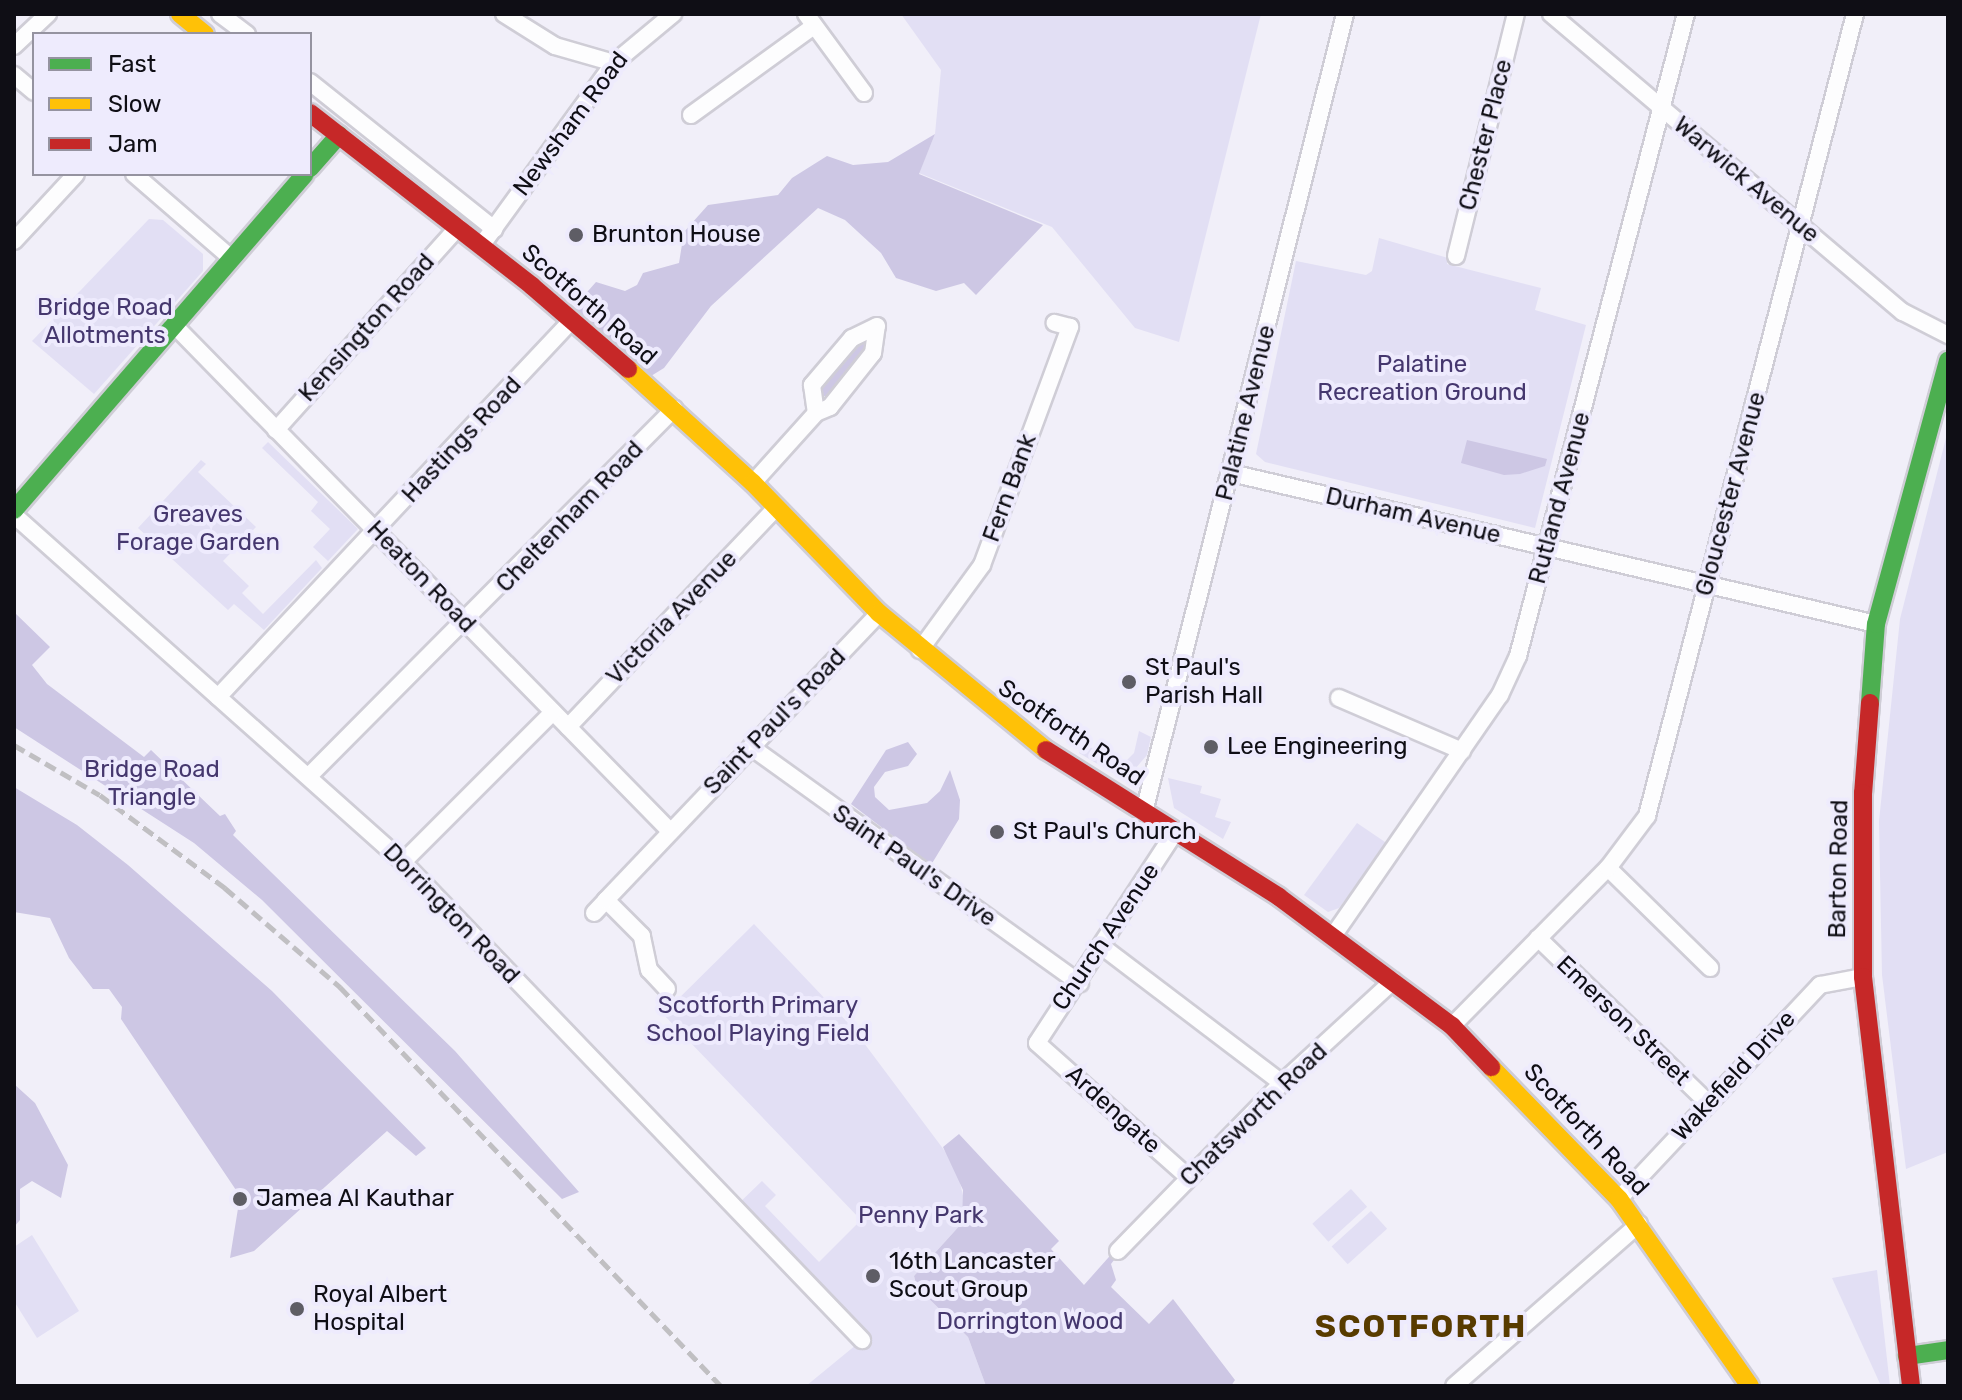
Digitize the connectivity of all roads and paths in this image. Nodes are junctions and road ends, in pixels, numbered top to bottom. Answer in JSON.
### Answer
{"nodes":[{"id":1,"x":47,"y":14,"type":"edge"},
{"id":2,"x":180,"y":14,"type":"edge"},
{"id":3,"x":220,"y":14,"type":"edge"},
{"id":4,"x":504,"y":14,"type":"edge"},
{"id":5,"x":673,"y":14,"type":"edge"},
{"id":6,"x":1345,"y":14,"type":"edge"},
{"id":7,"x":1516,"y":14,"type":"edge"},
{"id":8,"x":1551,"y":14,"type":"edge"},
{"id":9,"x":1686,"y":14,"type":"edge"},
{"id":10,"x":1855,"y":14,"type":"edge"},
{"id":11,"x":810,"y":20,"type":"edge"},
{"id":12,"x":202,"y":32,"type":"edge"},
{"id":13,"x":244,"y":32,"type":"edge"},
{"id":14,"x":14,"y":46,"type":"edge"},
{"id":15,"x":614,"y":63,"type":"junction"},
{"id":16,"x":14,"y":75,"type":"edge"},
{"id":17,"x":312,"y":84,"type":"edge"},
{"id":18,"x":32,"y":90,"type":"edge"},
{"id":19,"x":864,"y":93,"type":"dead end"},
{"id":20,"x":1662,"y":109,"type":"junction"},
{"id":21,"x":312,"y":115,"type":"edge"},
{"id":22,"x":691,"y":115,"type":"dead end"},
{"id":23,"x":339,"y":135,"type":"junction"},
{"id":24,"x":312,"y":166,"type":"edge"},
{"id":25,"x":74,"y":176,"type":"edge"},
{"id":26,"x":136,"y":176,"type":"edge"},
{"id":27,"x":303,"y":176,"type":"edge"},
{"id":28,"x":458,"y":227,"type":"junction"},
{"id":29,"x":1802,"y":228,"type":"junction"},
{"id":30,"x":494,"y":229,"type":"junction"},
{"id":31,"x":14,"y":241,"type":"edge"},
{"id":32,"x":481,"y":246,"type":"junction"},
{"id":33,"x":1456,"y":256,"type":"dead end"},
{"id":34,"x":231,"y":258,"type":"junction"},
{"id":35,"x":572,"y":320,"type":"junction"},
{"id":36,"x":1055,"y":323,"type":"dead end"},
{"id":37,"x":173,"y":324,"type":"junction"},
{"id":38,"x":1948,"y":335,"type":"edge"},
{"id":39,"x":1948,"y":361,"type":"edge"},
{"id":40,"x":674,"y":409,"type":"junction"},
{"id":41,"x":816,"y":413,"type":"junction"},
{"id":42,"x":276,"y":430,"type":"junction"},
{"id":43,"x":1231,"y":473,"type":"junction"},
{"id":44,"x":753,"y":483,"type":"junction"},
{"id":45,"x":776,"y":508,"type":"junction"},
{"id":46,"x":14,"y":513,"type":"edge"},
{"id":47,"x":376,"y":532,"type":"junction"},
{"id":48,"x":1548,"y":547,"type":"junction"},
{"id":49,"x":1707,"y":584,"type":"junction"},
{"id":50,"x":879,"y":613,"type":"junction"},
{"id":51,"x":466,"y":623,"type":"junction"},
{"id":52,"x":1876,"y":624,"type":"junction"},
{"id":53,"x":920,"y":650,"type":"junction"},
{"id":54,"x":218,"y":697,"type":"junction"},
{"id":55,"x":1339,"y":698,"type":"dead end"},
{"id":56,"x":553,"y":712,"type":"junction"},
{"id":57,"x":568,"y":727,"type":"junction"},
{"id":58,"x":751,"y":747,"type":"junction"},
{"id":59,"x":1462,"y":751,"type":"junction"},
{"id":60,"x":309,"y":776,"type":"junction"},
{"id":61,"x":1144,"y":812,"type":"junction"},
{"id":62,"x":669,"y":830,"type":"junction"},
{"id":63,"x":1175,"y":832,"type":"junction"},
{"id":64,"x":403,"y":862,"type":"junction"},
{"id":65,"x":1608,"y":868,"type":"junction"},
{"id":66,"x":606,"y":900,"type":"junction"},
{"id":67,"x":594,"y":913,"type":"dead end"},
{"id":68,"x":1333,"y":936,"type":"junction"},
{"id":69,"x":1538,"y":938,"type":"junction"},
{"id":70,"x":1104,"y":948,"type":"junction"},
{"id":71,"x":1710,"y":968,"type":"dead end"},
{"id":72,"x":1863,"y":977,"type":"junction"},
{"id":73,"x":1393,"y":981,"type":"junction"},
{"id":74,"x":1080,"y":983,"type":"junction"},
{"id":75,"x":667,"y":989,"type":"dead end"},
{"id":76,"x":1452,"y":1026,"type":"junction"},
{"id":77,"x":1037,"y":1043,"type":"joint"},
{"id":78,"x":1282,"y":1083,"type":"junction"},
{"id":79,"x":1708,"y":1103,"type":"junction"},
{"id":80,"x":1188,"y":1177,"type":"junction"},
{"id":81,"x":1619,"y":1199,"type":"junction"},
{"id":82,"x":1639,"y":1224,"type":"junction"},
{"id":83,"x":1118,"y":1251,"type":"dead end"},
{"id":84,"x":862,"y":1340,"type":"dead end"},
{"id":85,"x":1948,"y":1350,"type":"edge"},
{"id":86,"x":1907,"y":1356,"type":"junction"},
{"id":87,"x":1454,"y":1386,"type":"edge"},
{"id":88,"x":1750,"y":1386,"type":"edge"},
{"id":89,"x":1911,"y":1386,"type":"edge"}],
"edges":[{"from":1,"to":14,"type":"street"},
{"from":2,"to":12,"type":"main road"},
{"from":3,"to":13,"type":"street"},
{"from":4,"to":15,"type":"street"},
{"from":5,"to":15,"type":"street","name":"Newsham Road"},
{"from":6,"to":43,"type":"street","name":"Palatine Avenue"},
{"from":7,"to":33,"type":"street","name":"Chester Place"},
{"from":8,"to":20,"type":"street","name":"Warwick Avenue"},
{"from":9,"to":20,"type":"street","name":"Rutland Avenue"},
{"from":10,"to":29,"type":"street","name":"Gloucester Avenue"},
{"from":11,"to":19,"type":"street"},
{"from":11,"to":22,"type":"street"},
{"from":15,"to":30,"type":"street","name":"Newsham Road"},
{"from":16,"to":18,"type":"street"},
{"from":17,"to":30,"type":"street"},
{"from":20,"to":29,"type":"street","name":"Warwick Avenue"},
{"from":20,"to":48,"type":"street","name":"Rutland Avenue"},
{"from":21,"to":23,"type":"main road","name":"Scotforth Road"},
{"from":23,"to":24,"type":"main road"},
{"from":23,"to":28,"type":"main road","name":"Scotforth Road"},
{"from":25,"to":31,"type":"street"},
{"from":26,"to":34,"type":"street"},
{"from":27,"to":34,"type":"main road"},
{"from":28,"to":32,"type":"main road","name":"Scotforth Road"},
{"from":28,"to":42,"type":"street","name":"Kensington Road"},
{"from":29,"to":38,"type":"street","name":"Warwick Avenue"},
{"from":29,"to":49,"type":"street","name":"Gloucester Avenue"},
{"from":30,"to":32,"type":"street","name":"Newsham Road"},
{"from":32,"to":35,"type":"main road","name":"Scotforth Road"},
{"from":34,"to":37,"type":"main road"},
{"from":35,"to":40,"type":"main road","name":"Scotforth Road"},
{"from":35,"to":47,"type":"street","name":"Hastings Road"},
{"from":36,"to":53,"type":"street","name":"Fern Bank"},
{"from":37,"to":42,"type":"street","name":"Heaton Road"},
{"from":37,"to":46,"type":"main road"},
{"from":39,"to":52,"type":"main road","name":"Barton Road"},
{"from":40,"to":44,"type":"main road","name":"Scotforth Road"},
{"from":40,"to":51,"type":"street","name":"Cheltenham Road"},
{"from":41,"to":41,"type":"street"},
{"from":41,"to":44,"type":"street"},
{"from":42,"to":47,"type":"street","name":"Heaton Road"},
{"from":43,"to":48,"type":"street","name":"Durham Avenue"},
{"from":43,"to":61,"type":"street","name":"Palatine Avenue"},
{"from":44,"to":45,"type":"main road","name":"Scotforth Road"},
{"from":45,"to":50,"type":"main road","name":"Scotforth Road"},
{"from":45,"to":57,"type":"street","name":"Victoria Avenue"},
{"from":46,"to":54,"type":"street","name":"Dorrington Road"},
{"from":47,"to":51,"type":"street","name":"Heaton Road"},
{"from":47,"to":54,"type":"street","name":"Hastings Road"},
{"from":48,"to":49,"type":"street","name":"Durham Avenue"},
{"from":48,"to":59,"type":"street","name":"Rutland Avenue"},
{"from":49,"to":52,"type":"street","name":"Durham Avenue"},
{"from":49,"to":65,"type":"street","name":"Gloucester Avenue"},
{"from":50,"to":53,"type":"main road","name":"Scotforth Road"},
{"from":50,"to":58,"type":"street","name":"Saint Paul's Road"},
{"from":51,"to":56,"type":"street","name":"Heaton Road"},
{"from":51,"to":60,"type":"street","name":"Cheltenham Road"},
{"from":52,"to":72,"type":"main road","name":"Barton Road"},
{"from":53,"to":61,"type":"main road","name":"Scotforth Road"},
{"from":54,"to":60,"type":"street","name":"Dorrington Road"},
{"from":55,"to":59,"type":"street"},
{"from":56,"to":57,"type":"street","name":"Heaton Road"},
{"from":56,"to":64,"type":"street"},
{"from":57,"to":62,"type":"street","name":"Heaton Road"},
{"from":58,"to":62,"type":"street","name":"Saint Paul's Road"},
{"from":58,"to":74,"type":"street","name":"Saint Paul's Drive"},
{"from":59,"to":68,"type":"street","name":"Rutland Avenue"},
{"from":60,"to":64,"type":"street","name":"Dorrington Road"},
{"from":61,"to":63,"type":"main road","name":"Scotforth Road"},
{"from":62,"to":66,"type":"street","name":"Saint Paul's Road"},
{"from":63,"to":68,"type":"main road","name":"Scotforth Road"},
{"from":63,"to":70,"type":"street","name":"Church Avenue"},
{"from":64,"to":84,"type":"street","name":"Dorrington Road"},
{"from":65,"to":69,"type":"street","name":"Gloucester Avenue"},
{"from":65,"to":71,"type":"street"},
{"from":66,"to":67,"type":"street","name":"Saint Paul's Road"},
{"from":66,"to":75,"type":"street"},
{"from":68,"to":73,"type":"main road","name":"Scotforth Road"},
{"from":69,"to":76,"type":"street","name":"Gloucester Avenue"},
{"from":69,"to":79,"type":"street","name":"Emerson Street"},
{"from":70,"to":74,"type":"street","name":"Church Avenue"},
{"from":70,"to":78,"type":"street"},
{"from":72,"to":79,"type":"street","name":"Wakefield Drive"},
{"from":72,"to":86,"type":"main road","name":"Barton Road"},
{"from":73,"to":76,"type":"main road","name":"Scotforth Road"},
{"from":73,"to":78,"type":"street","name":"Chatsworth Road"},
{"from":74,"to":77,"type":"street","name":"Church Avenue"},
{"from":76,"to":81,"type":"main road","name":"Scotforth Road"},
{"from":77,"to":80,"type":"street","name":"Ardengate"},
{"from":78,"to":80,"type":"street","name":"Chatsworth Road"},
{"from":79,"to":81,"type":"street","name":"Wakefield Drive"},
{"from":80,"to":83,"type":"street","name":"Chatsworth Road"},
{"from":81,"to":82,"type":"main road","name":"Scotforth Road"},
{"from":82,"to":87,"type":"street"},
{"from":82,"to":88,"type":"main road","name":"Scotforth Road"},
{"from":85,"to":86,"type":"main road"},
{"from":86,"to":89,"type":"main road","name":"Barton Road"}]}
